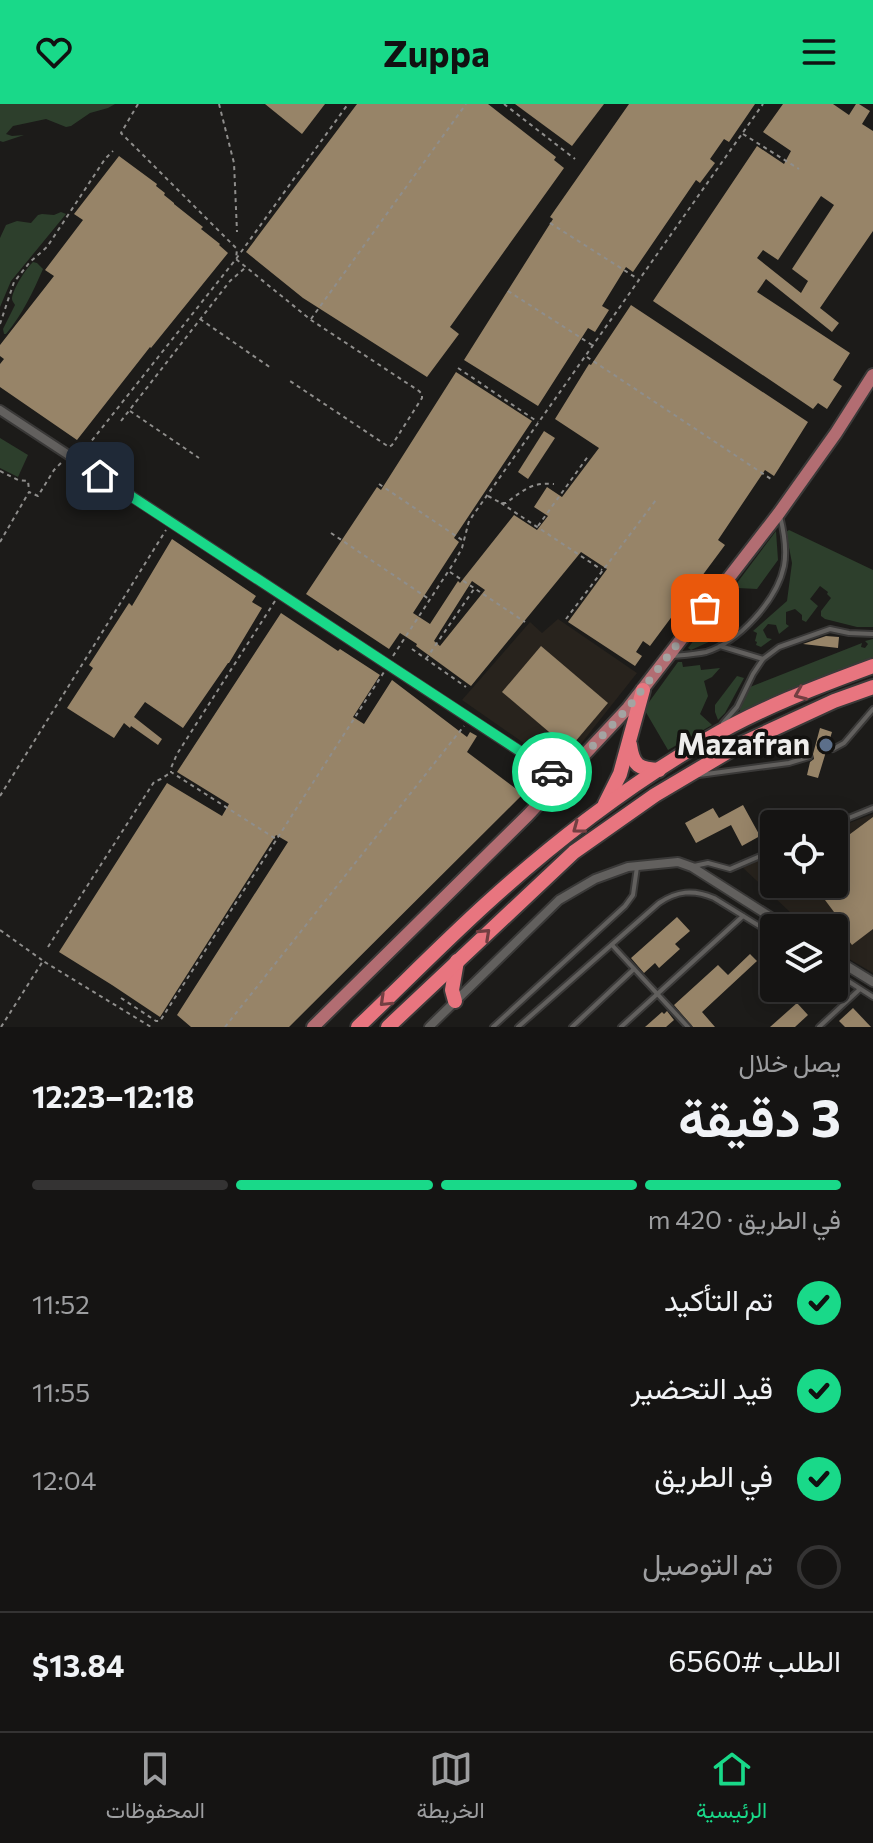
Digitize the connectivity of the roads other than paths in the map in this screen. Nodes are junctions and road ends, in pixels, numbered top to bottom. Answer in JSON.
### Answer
{"nodes":[{"id":1,"x":873,"y":375,"type":"edge"},
{"id":2,"x":0,"y":410,"type":"edge"},
{"id":3,"x":779,"y":513,"type":"junction"},
{"id":4,"x":873,"y":634,"type":"edge"},
{"id":5,"x":720,"y":646,"type":"junction"},
{"id":6,"x":668,"y":656,"type":"junction"},
{"id":7,"x":763,"y":659,"type":"junction"},
{"id":8,"x":873,"y":666,"type":"edge"},
{"id":9,"x":873,"y":687,"type":"edge"},
{"id":10,"x":643,"y":690,"type":"junction"},
{"id":11,"x":873,"y":709,"type":"edge"},
{"id":12,"x":706,"y":739,"type":"junction"},
{"id":13,"x":630,"y":743,"type":"junction"},
{"id":14,"x":833,"y":749,"type":"dead end"},
{"id":15,"x":809,"y":757,"type":"dead end"},
{"id":16,"x":659,"y":770,"type":"junction"},
{"id":17,"x":689,"y":776,"type":"junction"},
{"id":18,"x":562,"y":779,"type":"junction"},
{"id":19,"x":873,"y":808,"type":"edge"},
{"id":20,"x":600,"y":811,"type":"junction"},
{"id":21,"x":848,"y":818,"type":"edge"},
{"id":22,"x":760,"y":856,"type":"edge"},
{"id":23,"x":637,"y":866,"type":"junction"},
{"id":24,"x":692,"y":867,"type":"junction"},
{"id":25,"x":766,"y":914,"type":"edge"},
{"id":26,"x":743,"y":916,"type":"junction"},
{"id":27,"x":760,"y":926,"type":"edge"},
{"id":28,"x":612,"y":945,"type":"junction"},
{"id":29,"x":457,"y":961,"type":"junction"},
{"id":30,"x":848,"y":967,"type":"edge"},
{"id":31,"x":634,"y":969,"type":"junction"},
{"id":32,"x":848,"y":981,"type":"edge"},
{"id":33,"x":873,"y":982,"type":"edge"},
{"id":34,"x":860,"y":989,"type":"junction"},
{"id":35,"x":658,"y":995,"type":"junction"},
{"id":36,"x":873,"y":997,"type":"edge"},
{"id":37,"x":455,"y":1001,"type":"junction"},
{"id":38,"x":433,"y":1024,"type":"edge"},
{"id":39,"x":313,"y":1027,"type":"edge"},
{"id":40,"x":358,"y":1027,"type":"edge"},
{"id":41,"x":388,"y":1027,"type":"edge"},
{"id":42,"x":446,"y":1027,"type":"edge"},
{"id":43,"x":493,"y":1027,"type":"edge"},
{"id":44,"x":518,"y":1027,"type":"edge"},
{"id":45,"x":572,"y":1027,"type":"edge"},
{"id":46,"x":621,"y":1027,"type":"edge"},
{"id":47,"x":688,"y":1027,"type":"edge"},
{"id":48,"x":819,"y":1027,"type":"edge"}],
"edges":[{"from":1,"to":3,"type":"main road"},
{"from":2,"to":18,"type":"street"},
{"from":3,"to":5,"type":"lane"},
{"from":3,"to":6,"type":"main road"},
{"from":4,"to":7,"type":"lane"},
{"from":5,"to":6,"type":"lane"},
{"from":5,"to":7,"type":"lane"},
{"from":6,"to":10,"type":"main road"},
{"from":7,"to":12,"type":"lane"},
{"from":8,"to":12,"type":"highway","one_way":true},
{"from":9,"to":17,"type":"highway"},
{"from":10,"to":13,"type":"highway"},
{"from":10,"to":18,"type":"main road"},
{"from":11,"to":14,"type":"lane"},
{"from":12,"to":16,"type":"highway"},
{"from":13,"to":16,"type":"highway"},
{"from":13,"to":20,"type":"highway"},
{"from":15,"to":17,"type":"lane"},
{"from":16,"to":20,"type":"highway"},
{"from":29,"to":17,"type":"highway","one_way":true},
{"from":18,"to":39,"type":"main road"},
{"from":19,"to":21,"type":"lane"},
{"from":20,"to":40,"type":"highway","one_way":true},
{"from":22,"to":24,"type":"lane"},
{"from":23,"to":24,"type":"street"},
{"from":23,"to":37,"type":"street"},
{"from":23,"to":43,"type":"lane"},
{"from":24,"to":25,"type":"street"},
{"from":26,"to":27,"type":"lane"},
{"from":26,"to":28,"type":"lane"},
{"from":26,"to":35,"type":"lane"},
{"from":28,"to":31,"type":"lane"},
{"from":28,"to":44,"type":"lane"},
{"from":29,"to":37,"type":"highway"},
{"from":29,"to":41,"type":"highway"},
{"from":30,"to":33,"type":"street"},
{"from":31,"to":35,"type":"lane"},
{"from":31,"to":45,"type":"lane"},
{"from":32,"to":34,"type":"lane"},
{"from":34,"to":36,"type":"lane"},
{"from":34,"to":48,"type":"lane"},
{"from":35,"to":46,"type":"lane"},
{"from":35,"to":47,"type":"lane"},
{"from":37,"to":38,"type":"street"},
{"from":38,"to":42,"type":"lane"}]}
